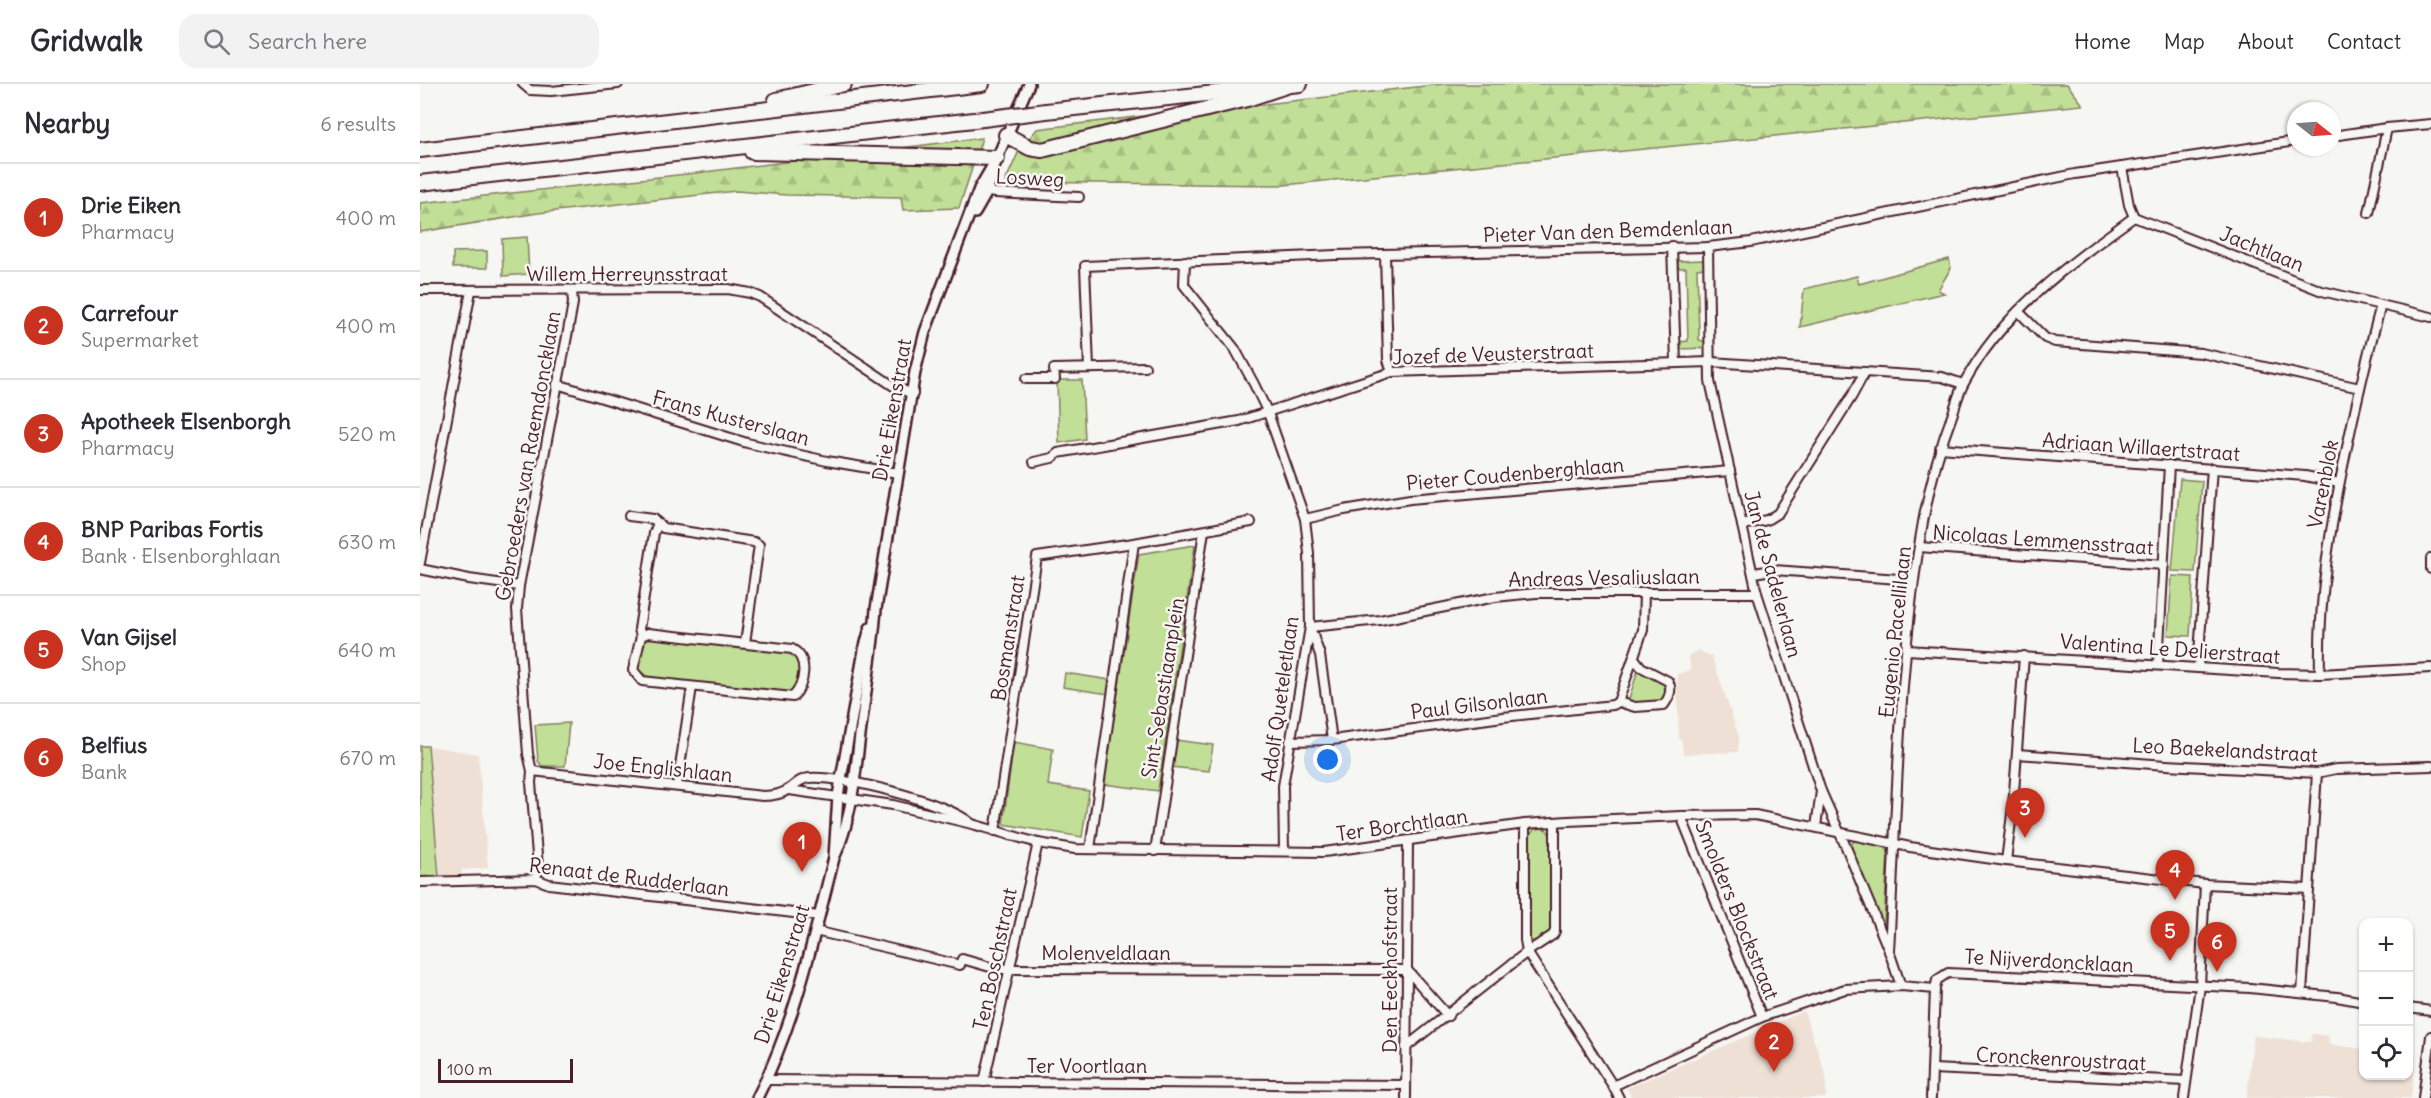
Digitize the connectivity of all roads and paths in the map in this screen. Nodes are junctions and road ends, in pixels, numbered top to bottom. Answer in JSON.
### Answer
{"nodes":[{"id":1,"x":523,"y":84,"type":"edge"},
{"id":2,"x":618,"y":84,"type":"edge"},
{"id":3,"x":844,"y":84,"type":"edge"},
{"id":4,"x":982,"y":84,"type":"edge"},
{"id":5,"x":1029,"y":84,"type":"edge"},
{"id":6,"x":1293,"y":85,"type":"edge"},
{"id":7,"x":718,"y":114,"type":"junction"},
{"id":8,"x":2431,"y":124,"type":"edge"},
{"id":9,"x":2387,"y":128,"type":"junction"},
{"id":10,"x":1006,"y":135,"type":"junction"},
{"id":11,"x":2341,"y":135,"type":"edge"},
{"id":12,"x":2287,"y":142,"type":"edge"},
{"id":13,"x":420,"y":150,"type":"edge"},
{"id":14,"x":711,"y":150,"type":"junction"},
{"id":15,"x":997,"y":158,"type":"junction"},
{"id":16,"x":2122,"y":167,"type":"junction"},
{"id":17,"x":420,"y":183,"type":"edge"},
{"id":18,"x":983,"y":191,"type":"junction"},
{"id":19,"x":1080,"y":197,"type":"dead end"},
{"id":20,"x":2369,"y":213,"type":"dead end"},
{"id":21,"x":2134,"y":217,"type":"junction"},
{"id":22,"x":1672,"y":246,"type":"junction"},
{"id":23,"x":1708,"y":247,"type":"junction"},
{"id":24,"x":1385,"y":255,"type":"junction"},
{"id":25,"x":1185,"y":261,"type":"junction"},
{"id":26,"x":420,"y":290,"type":"edge"},
{"id":27,"x":572,"y":290,"type":"junction"},
{"id":28,"x":471,"y":291,"type":"junction"},
{"id":29,"x":2380,"y":305,"type":"junction"},
{"id":30,"x":2018,"y":311,"type":"junction"},
{"id":31,"x":2431,"y":317,"type":"edge"},
{"id":32,"x":1711,"y":362,"type":"junction"},
{"id":33,"x":1676,"y":363,"type":"junction"},
{"id":34,"x":1145,"y":367,"type":"dead end"},
{"id":35,"x":1089,"y":368,"type":"junction"},
{"id":36,"x":1392,"y":372,"type":"junction"},
{"id":37,"x":1865,"y":372,"type":"junction"},
{"id":38,"x":1026,"y":379,"type":"dead end"},
{"id":39,"x":557,"y":384,"type":"junction"},
{"id":40,"x":1963,"y":384,"type":"junction"},
{"id":41,"x":2360,"y":388,"type":"junction"},
{"id":42,"x":913,"y":394,"type":"junction"},
{"id":43,"x":1268,"y":413,"type":"junction"},
{"id":44,"x":1940,"y":448,"type":"junction"},
{"id":45,"x":1034,"y":462,"type":"dead end"},
{"id":46,"x":2169,"y":465,"type":"junction"},
{"id":47,"x":2212,"y":468,"type":"junction"},
{"id":48,"x":1730,"y":471,"type":"junction"},
{"id":49,"x":898,"y":473,"type":"junction"},
{"id":50,"x":2339,"y":483,"type":"junction"},
{"id":51,"x":629,"y":516,"type":"dead end"},
{"id":52,"x":1305,"y":519,"type":"junction"},
{"id":53,"x":1251,"y":522,"type":"dead end"},
{"id":54,"x":658,"y":523,"type":"junction"},
{"id":55,"x":1742,"y":525,"type":"junction"},
{"id":56,"x":1204,"y":531,"type":"junction"},
{"id":57,"x":1134,"y":543,"type":"junction"},
{"id":58,"x":1919,"y":547,"type":"junction"},
{"id":59,"x":2431,"y":558,"type":"edge"},
{"id":60,"x":420,"y":563,"type":"edge"},
{"id":61,"x":2163,"y":566,"type":"junction"},
{"id":62,"x":420,"y":569,"type":"edge"},
{"id":63,"x":2431,"y":569,"type":"edge"},
{"id":64,"x":1753,"y":573,"type":"junction"},
{"id":65,"x":1913,"y":580,"type":"junction"},
{"id":66,"x":519,"y":586,"type":"junction"},
{"id":67,"x":1644,"y":592,"type":"junction"},
{"id":68,"x":1757,"y":593,"type":"junction"},
{"id":69,"x":876,"y":609,"type":"junction"},
{"id":70,"x":1310,"y":627,"type":"junction"},
{"id":71,"x":641,"y":636,"type":"junction"},
{"id":72,"x":745,"y":643,"type":"junction"},
{"id":73,"x":1907,"y":650,"type":"junction"},
{"id":74,"x":2024,"y":656,"type":"junction"},
{"id":75,"x":1634,"y":658,"type":"junction"},
{"id":76,"x":2158,"y":666,"type":"junction"},
{"id":77,"x":2198,"y":668,"type":"junction"},
{"id":78,"x":2431,"y":668,"type":"edge"},
{"id":79,"x":2320,"y":674,"type":"junction"},
{"id":80,"x":692,"y":687,"type":"junction"},
{"id":81,"x":1618,"y":702,"type":"junction"},
{"id":82,"x":1332,"y":740,"type":"junction"},
{"id":83,"x":1290,"y":741,"type":"junction"},
{"id":84,"x":2017,"y":754,"type":"junction"},
{"id":85,"x":2431,"y":766,"type":"edge"},
{"id":86,"x":532,"y":771,"type":"junction"},
{"id":87,"x":2316,"y":773,"type":"junction"},
{"id":88,"x":841,"y":781,"type":"junction"},
{"id":89,"x":854,"y":782,"type":"junction"},
{"id":90,"x":677,"y":786,"type":"junction"},
{"id":91,"x":789,"y":790,"type":"junction"},
{"id":92,"x":1821,"y":791,"type":"junction"},
{"id":93,"x":838,"y":796,"type":"junction"},
{"id":94,"x":851,"y":798,"type":"junction"},
{"id":95,"x":1681,"y":816,"type":"junction"},
{"id":96,"x":1555,"y":822,"type":"junction"},
{"id":97,"x":972,"y":824,"type":"junction"},
{"id":98,"x":1525,"y":824,"type":"junction"},
{"id":99,"x":1816,"y":827,"type":"junction"},
{"id":100,"x":995,"y":831,"type":"junction"},
{"id":101,"x":1838,"y":831,"type":"junction"},
{"id":102,"x":1408,"y":842,"type":"junction"},
{"id":103,"x":1038,"y":843,"type":"junction"},
{"id":104,"x":1895,"y":843,"type":"junction"},
{"id":105,"x":1090,"y":849,"type":"junction"},
{"id":106,"x":1155,"y":851,"type":"junction"},
{"id":107,"x":1284,"y":851,"type":"junction"},
{"id":108,"x":834,"y":858,"type":"junction"},
{"id":109,"x":2006,"y":861,"type":"junction"},
{"id":110,"x":536,"y":879,"type":"junction"},
{"id":111,"x":420,"y":882,"type":"edge"},
{"id":112,"x":2205,"y":884,"type":"junction"},
{"id":113,"x":2309,"y":889,"type":"junction"},
{"id":114,"x":819,"y":916,"type":"junction"},
{"id":115,"x":815,"y":931,"type":"junction"},
{"id":116,"x":1889,"y":951,"type":"junction"},
{"id":117,"x":1527,"y":952,"type":"junction"},
{"id":118,"x":1009,"y":969,"type":"junction"},
{"id":119,"x":1407,"y":970,"type":"junction"},
{"id":120,"x":1901,"y":986,"type":"junction"},
{"id":121,"x":2200,"y":986,"type":"junction"},
{"id":122,"x":1935,"y":989,"type":"junction"},
{"id":123,"x":2302,"y":993,"type":"junction"},
{"id":124,"x":2359,"y":1001,"type":"edge"},
{"id":125,"x":2413,"y":1009,"type":"edge"},
{"id":126,"x":2431,"y":1011,"type":"edge"},
{"id":127,"x":1448,"y":1016,"type":"junction"},
{"id":128,"x":1762,"y":1017,"type":"junction"},
{"id":129,"x":2431,"y":1036,"type":"edge"},
{"id":130,"x":1406,"y":1047,"type":"junction"},
{"id":131,"x":1933,"y":1069,"type":"junction"},
{"id":132,"x":767,"y":1080,"type":"junction"},
{"id":133,"x":2186,"y":1081,"type":"junction"},
{"id":134,"x":984,"y":1082,"type":"junction"},
{"id":135,"x":1406,"y":1085,"type":"junction"},
{"id":136,"x":1613,"y":1086,"type":"junction"},
{"id":137,"x":757,"y":1098,"type":"edge"},
{"id":138,"x":1406,"y":1098,"type":"edge"},
{"id":139,"x":1619,"y":1098,"type":"edge"},
{"id":140,"x":1931,"y":1098,"type":"edge"},
{"id":141,"x":2184,"y":1098,"type":"edge"},
{"id":142,"x":2423,"y":1098,"type":"edge"}],
"edges":[{"from":1,"to":2,"type":"street"},
{"from":3,"to":7,"type":"highway"},
{"from":4,"to":7,"type":"highway"},
{"from":5,"to":10,"type":"street","name":"Drie Eikenstraat"},
{"from":6,"to":10,"type":"highway"},
{"from":6,"to":14,"type":"highway","bridge":true},
{"from":7,"to":13,"type":"highway"},
{"from":8,"to":9,"type":"street"},
{"from":9,"to":11,"type":"street"},
{"from":9,"to":20,"type":"street"},
{"from":10,"to":15,"type":"street","name":"Drie Eikenstraat"},
{"from":12,"to":16,"type":"street","name":"Pieter Van den Bemdenlaan"},
{"from":14,"to":15,"type":"highway"},
{"from":14,"to":17,"type":"highway"},
{"from":15,"to":18,"type":"street","name":"Drie Eikenstraat"},
{"from":16,"to":21,"type":"street"},
{"from":16,"to":23,"type":"street","name":"Pieter Van den Bemdenlaan"},
{"from":18,"to":19,"type":"street","name":"Losweg"},
{"from":18,"to":42,"type":"street","name":"Drie Eikenstraat"},
{"from":21,"to":29,"type":"street","name":"Jachtlaan"},
{"from":21,"to":30,"type":"street","name":"Eugenio Pacellilaan"},
{"from":22,"to":23,"type":"street","name":"Pieter Van den Bemdenlaan"},
{"from":22,"to":24,"type":"street","name":"Pieter Van den Bemdenlaan"},
{"from":22,"to":33,"type":"street"},
{"from":23,"to":32,"type":"street","name":"Jan de Sadelerlaan"},
{"from":24,"to":25,"type":"street","name":"Pieter Van den Bemdenlaan"},
{"from":24,"to":36,"type":"street"},
{"from":25,"to":35,"type":"street","name":"Pieter Van den Bemdenlaan"},
{"from":25,"to":43,"type":"street","name":"Adolf Queteletlaan"},
{"from":26,"to":28,"type":"street","name":"Willem Herreynsstraat"},
{"from":27,"to":28,"type":"street","name":"Willem Herreynsstraat"},
{"from":27,"to":39,"type":"street","name":"Gebroeders van Raemdoncklaan"},
{"from":27,"to":42,"type":"street","name":"Willem Herreynsstraat"},
{"from":28,"to":60,"type":"street"},
{"from":29,"to":31,"type":"street","name":"Jachtlaan"},
{"from":29,"to":41,"type":"street","name":"Varenblok"},
{"from":30,"to":40,"type":"street","name":"Eugenio Pacellilaan"},
{"from":30,"to":41,"type":"street"},
{"from":32,"to":33,"type":"street","name":"Jozef de Veusterstraat"},
{"from":32,"to":37,"type":"street","name":"Jozef de Veusterstraat"},
{"from":32,"to":48,"type":"street","name":"Jan de Sadelerlaan"},
{"from":33,"to":36,"type":"street","name":"Jozef de Veusterstraat"},
{"from":34,"to":35,"type":"street"},
{"from":35,"to":38,"type":"street"},
{"from":36,"to":43,"type":"street","name":"Jozef de Veusterstraat"},
{"from":37,"to":40,"type":"street","name":"Jozef de Veusterstraat"},
{"from":37,"to":55,"type":"street"},
{"from":39,"to":49,"type":"street","name":"Frans Kusterslaan"},
{"from":39,"to":66,"type":"street","name":"Gebroeders van Raemdoncklaan"},
{"from":40,"to":44,"type":"street","name":"Eugenio Pacellilaan"},
{"from":41,"to":50,"type":"street","name":"Varenblok"},
{"from":42,"to":49,"type":"street","name":"Drie Eikenstraat"},
{"from":43,"to":45,"type":"street","name":"Jozef de Veusterstraat"},
{"from":43,"to":52,"type":"street","name":"Adolf Queteletlaan"},
{"from":44,"to":46,"type":"street","name":"Adriaan Willaertstraat"},
{"from":44,"to":58,"type":"street","name":"Eugenio Pacellilaan"},
{"from":46,"to":47,"type":"street","name":"Adriaan Willaertstraat"},
{"from":46,"to":61,"type":"street"},
{"from":47,"to":50,"type":"street","name":"Adriaan Willaertstraat"},
{"from":47,"to":77,"type":"street"},
{"from":48,"to":52,"type":"street","name":"Pieter Coudenberghlaan"},
{"from":48,"to":55,"type":"street","name":"Jan de Sadelerlaan"},
{"from":49,"to":69,"type":"street","name":"Drie Eikenstraat"},
{"from":50,"to":79,"type":"street","name":"Varenblok"},
{"from":51,"to":54,"type":"street"},
{"from":52,"to":70,"type":"street","name":"Adolf Queteletlaan"},
{"from":53,"to":56,"type":"street","name":"Bosmanstraat"},
{"from":54,"to":71,"type":"street"},
{"from":54,"to":72,"type":"street"},
{"from":55,"to":64,"type":"street","name":"Jan de Sadelerlaan"},
{"from":56,"to":57,"type":"street","name":"Bosmanstraat"},
{"from":56,"to":106,"type":"street","name":"Sint-Sebastiaanplein"},
{"from":57,"to":100,"type":"street","name":"Bosmanstraat"},
{"from":57,"to":105,"type":"street"},
{"from":58,"to":61,"type":"street","name":"Nicolaas Lemmensstraat"},
{"from":58,"to":65,"type":"street","name":"Eugenio Pacellilaan"},
{"from":59,"to":63,"type":"street"},
{"from":61,"to":76,"type":"street"},
{"from":62,"to":66,"type":"street"},
{"from":64,"to":65,"type":"street"},
{"from":64,"to":68,"type":"street","name":"Jan de Sadelerlaan"},
{"from":65,"to":73,"type":"street","name":"Eugenio Pacellilaan"},
{"from":66,"to":86,"type":"street","name":"Gebroeders van Raemdoncklaan"},
{"from":67,"to":68,"type":"street","name":"Andreas Vesaliuslaan"},
{"from":67,"to":70,"type":"street","name":"Andreas Vesaliuslaan"},
{"from":67,"to":75,"type":"street"},
{"from":68,"to":92,"type":"street","name":"Jan de Sadelerlaan"},
{"from":69,"to":88,"type":"street","name":"Drie Eikenstraat"},
{"from":69,"to":89,"type":"street","name":"Drie Eikenstraat"},
{"from":70,"to":82,"type":"street"},
{"from":70,"to":83,"type":"street","name":"Adolf Queteletlaan"},
{"from":71,"to":72,"type":"street"},
{"from":71,"to":80,"type":"street"},
{"from":72,"to":80,"type":"street"},
{"from":73,"to":74,"type":"street","name":"Valentina Le Delierstraat"},
{"from":73,"to":104,"type":"street","name":"Eugenio Pacellilaan"},
{"from":74,"to":76,"type":"street","name":"Valentina Le Delierstraat"},
{"from":74,"to":84,"type":"street"},
{"from":75,"to":81,"type":"street"},
{"from":75,"to":81,"type":"street","name":"Paul Gilsonlaan"},
{"from":76,"to":77,"type":"street","name":"Valentina Le Delierstraat"},
{"from":77,"to":79,"type":"street","name":"Valentina Le Delierstraat"},
{"from":78,"to":79,"type":"street","name":"Valentina Le Delierstraat"},
{"from":80,"to":90,"type":"street"},
{"from":81,"to":82,"type":"street","name":"Paul Gilsonlaan"},
{"from":82,"to":83,"type":"street","name":"Paul Gilsonlaan"},
{"from":83,"to":107,"type":"street","name":"Adolf Queteletlaan"},
{"from":84,"to":87,"type":"street","name":"Leo Baekelandstraat"},
{"from":84,"to":109,"type":"street"},
{"from":85,"to":87,"type":"street","name":"Leo Baekelandstraat"},
{"from":86,"to":90,"type":"street","name":"Joe Englishlaan"},
{"from":86,"to":110,"type":"street","name":"Gebroeders van Raemdoncklaan"},
{"from":87,"to":113,"type":"street"},
{"from":88,"to":89,"type":"street","name":"Joe Englishlaan"},
{"from":88,"to":91,"type":"street","name":"Joe Englishlaan"},
{"from":88,"to":93,"type":"street","name":"Drie Eikenstraat"},
{"from":89,"to":94,"type":"street","name":"Drie Eikenstraat"},
{"from":89,"to":97,"type":"street","name":"Ter Borchtlaan"},
{"from":90,"to":91,"type":"street","name":"Joe Englishlaan"},
{"from":91,"to":93,"type":"street","name":"Joe Englishlaan"},
{"from":92,"to":99,"type":"street","name":"Jan de Sadelerlaan"},
{"from":92,"to":101,"type":"street","name":"Jan de Sadelerlaan"},
{"from":93,"to":94,"type":"street","name":"Joe Englishlaan"},
{"from":93,"to":108,"type":"street","name":"Drie Eikenstraat"},
{"from":94,"to":97,"type":"street","name":"Ter Borchtlaan"},
{"from":94,"to":108,"type":"street","name":"Drie Eikenstraat"},
{"from":95,"to":96,"type":"street","name":"Ter Borchtlaan"},
{"from":95,"to":99,"type":"street","name":"Ter Borchtlaan"},
{"from":95,"to":128,"type":"street","name":"Smolders Blockstraat"},
{"from":96,"to":98,"type":"street","name":"Ter Borchtlaan"},
{"from":96,"to":117,"type":"street"},
{"from":97,"to":100,"type":"street","name":"Ter Borchtlaan"},
{"from":98,"to":102,"type":"street","name":"Ter Borchtlaan"},
{"from":98,"to":117,"type":"street"},
{"from":99,"to":101,"type":"street","name":"Ter Borchtlaan"},
{"from":100,"to":103,"type":"street","name":"Ter Borchtlaan"},
{"from":101,"to":104,"type":"street","name":"Ter Borchtlaan"},
{"from":101,"to":116,"type":"street","name":"Jan de Sadelerlaan"},
{"from":102,"to":107,"type":"street","name":"Ter Borchtlaan"},
{"from":102,"to":119,"type":"street","name":"Den Eeckhofstraat"},
{"from":103,"to":105,"type":"street","name":"Ter Borchtlaan"},
{"from":103,"to":118,"type":"street","name":"Ten Boschstraat"},
{"from":104,"to":109,"type":"street","name":"Ter Borchtlaan"},
{"from":104,"to":116,"type":"street","name":"Eugenio Pacellilaan"},
{"from":105,"to":106,"type":"street","name":"Ter Borchtlaan"},
{"from":106,"to":107,"type":"street","name":"Ter Borchtlaan"},
{"from":108,"to":114,"type":"street","name":"Drie Eikenstraat"},
{"from":109,"to":112,"type":"street","name":"Ter Borchtlaan"},
{"from":110,"to":111,"type":"street","name":"Renaat de Rudderlaan"},
{"from":110,"to":114,"type":"street","name":"Renaat de Rudderlaan"},
{"from":112,"to":113,"type":"street","name":"Ter Borchtlaan"},
{"from":112,"to":121,"type":"street"},
{"from":113,"to":123,"type":"street"},
{"from":114,"to":115,"type":"street","name":"Drie Eikenstraat"},
{"from":115,"to":118,"type":"street","name":"Molenveldlaan"},
{"from":115,"to":132,"type":"street","name":"Drie Eikenstraat"},
{"from":116,"to":120,"type":"street","name":"Jan de Sadelerlaan"},
{"from":117,"to":127,"type":"street"},
{"from":117,"to":136,"type":"street"},
{"from":118,"to":119,"type":"street","name":"Molenveldlaan"},
{"from":118,"to":134,"type":"street","name":"Ten Boschstraat"},
{"from":119,"to":127,"type":"street"},
{"from":119,"to":130,"type":"street","name":"Den Eeckhofstraat"},
{"from":120,"to":122,"type":"street"},
{"from":120,"to":128,"type":"street"},
{"from":121,"to":122,"type":"street","name":"Te Nijverdoncklaan"},
{"from":121,"to":123,"type":"street","name":"Te Nijverdoncklaan"},
{"from":121,"to":133,"type":"street"},
{"from":122,"to":131,"type":"street"},
{"from":123,"to":124,"type":"street","name":"Te Nijverdoncklaan"},
{"from":125,"to":126,"type":"street"},
{"from":127,"to":130,"type":"street"},
{"from":128,"to":136,"type":"street"},
{"from":129,"to":142,"type":"street"},
{"from":130,"to":135,"type":"street","name":"Den Eeckhofstraat"},
{"from":131,"to":133,"type":"street","name":"Cronckenroystraat"},
{"from":131,"to":140,"type":"street"},
{"from":132,"to":134,"type":"street","name":"Ter Voortlaan"},
{"from":132,"to":137,"type":"street","name":"Drie Eikenstraat"},
{"from":133,"to":141,"type":"street"},
{"from":134,"to":135,"type":"street","name":"Ter Voortlaan"},
{"from":135,"to":138,"type":"street","name":"Den Eeckhofstraat"},
{"from":136,"to":139,"type":"street"}]}
